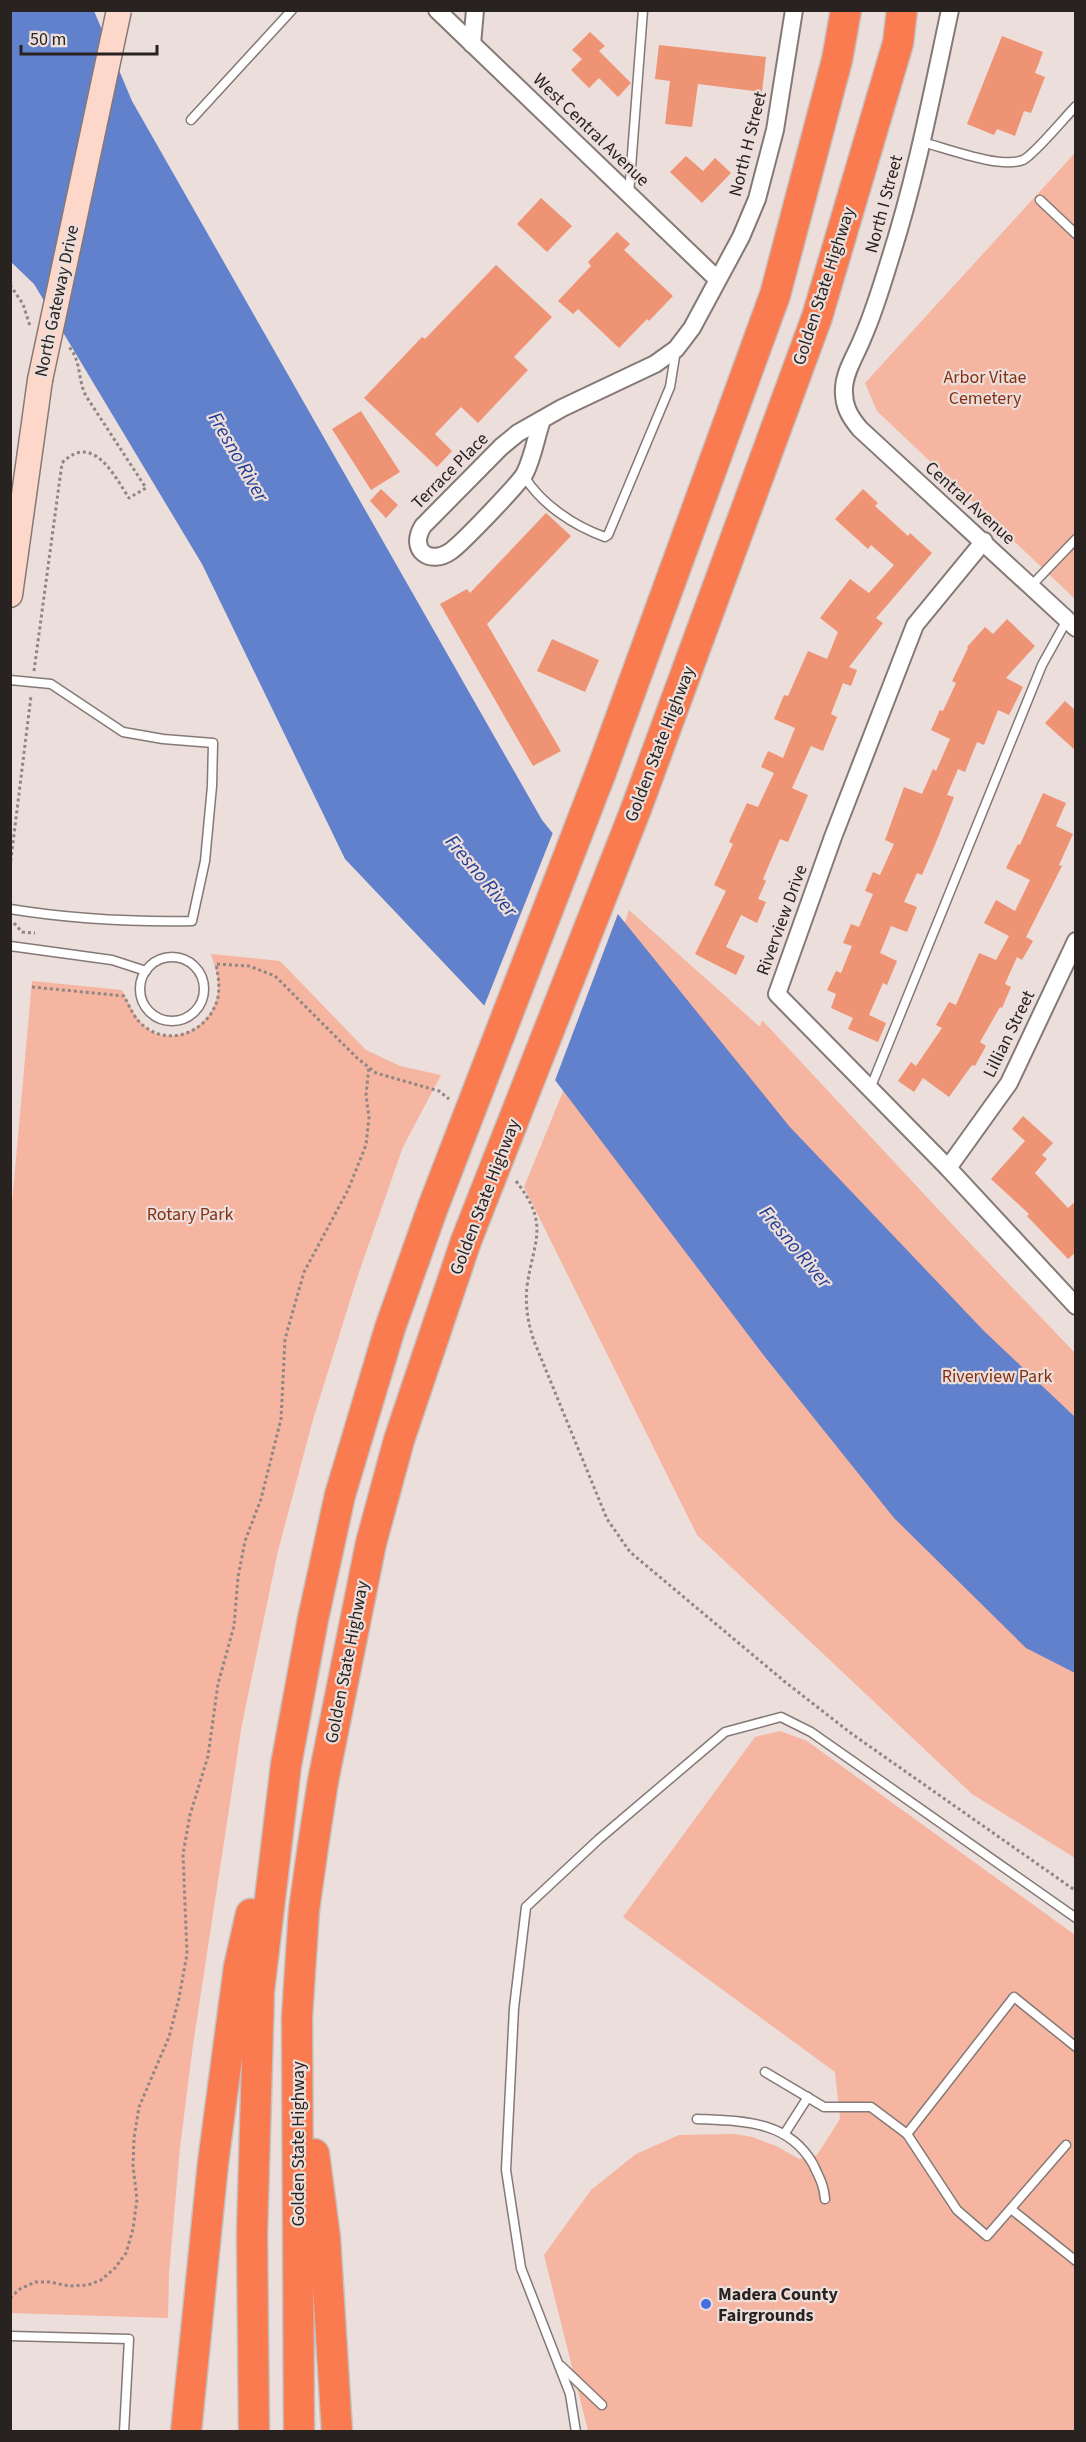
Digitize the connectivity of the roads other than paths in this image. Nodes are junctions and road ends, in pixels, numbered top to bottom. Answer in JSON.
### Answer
{"nodes":[{"id":1,"x":119,"y":10,"type":"edge"},
{"id":2,"x":292,"y":10,"type":"edge"},
{"id":3,"x":437,"y":10,"type":"edge"},
{"id":4,"x":475,"y":10,"type":"edge"},
{"id":5,"x":643,"y":10,"type":"edge"},
{"id":6,"x":794,"y":10,"type":"edge"},
{"id":7,"x":846,"y":10,"type":"edge"},
{"id":8,"x":902,"y":10,"type":"edge"},
{"id":9,"x":950,"y":10,"type":"edge"},
{"id":10,"x":472,"y":44,"type":"junction"},
{"id":11,"x":1076,"y":106,"type":"edge"},
{"id":12,"x":191,"y":120,"type":"dead end"},
{"id":13,"x":921,"y":142,"type":"junction"},
{"id":14,"x":629,"y":194,"type":"junction"},
{"id":15,"x":1041,"y":201,"type":"dead end"},
{"id":16,"x":1076,"y":234,"type":"edge"},
{"id":17,"x":717,"y":279,"type":"junction"},
{"id":18,"x":676,"y":349,"type":"junction"},
{"id":19,"x":844,"y":403,"type":"joint"},
{"id":20,"x":542,"y":420,"type":"junction"},
{"id":21,"x":524,"y":476,"type":"junction"},
{"id":22,"x":1076,"y":539,"type":"edge"},
{"id":23,"x":984,"y":541,"type":"junction"},
{"id":24,"x":1032,"y":586,"type":"junction"},
{"id":25,"x":10,"y":595,"type":"edge"},
{"id":26,"x":1071,"y":624,"type":"edge"},
{"id":27,"x":10,"y":680,"type":"edge"},
{"id":28,"x":10,"y":909,"type":"edge"},
{"id":29,"x":1076,"y":941,"type":"edge"},
{"id":30,"x":10,"y":946,"type":"edge"},
{"id":31,"x":146,"y":971,"type":"junction"},
{"id":32,"x":870,"y":1089,"type":"junction"},
{"id":33,"x":948,"y":1168,"type":"junction"},
{"id":34,"x":1074,"y":1300,"type":"edge"},
{"id":35,"x":286,"y":1765,"type":"junction"},
{"id":36,"x":1076,"y":1918,"type":"edge"},
{"id":37,"x":297,"y":2017,"type":"junction"},
{"id":38,"x":1076,"y":2047,"type":"edge"},
{"id":39,"x":765,"y":2072,"type":"dead end"},
{"id":40,"x":808,"y":2097,"type":"junction"},
{"id":41,"x":697,"y":2119,"type":"dead end"},
{"id":42,"x":785,"y":2133,"type":"junction"},
{"id":43,"x":907,"y":2134,"type":"junction"},
{"id":44,"x":1066,"y":2145,"type":"dead end"},
{"id":45,"x":825,"y":2199,"type":"dead end"},
{"id":46,"x":1011,"y":2209,"type":"junction"},
{"id":47,"x":1076,"y":2261,"type":"edge"},
{"id":48,"x":10,"y":2336,"type":"edge"},
{"id":49,"x":558,"y":2362,"type":"junction"},
{"id":50,"x":602,"y":2405,"type":"dead end"},
{"id":51,"x":124,"y":2432,"type":"edge"},
{"id":52,"x":186,"y":2432,"type":"edge"},
{"id":53,"x":254,"y":2432,"type":"edge"},
{"id":54,"x":299,"y":2432,"type":"edge"},
{"id":55,"x":337,"y":2432,"type":"edge"},
{"id":56,"x":576,"y":2432,"type":"edge"}],
"edges":[{"from":1,"to":25,"type":"main road","name":"North Gateway Drive","bridge":true},
{"from":2,"to":12,"type":"lane"},
{"from":3,"to":10,"type":"street","name":"West Central Avenue"},
{"from":4,"to":10,"type":"street"},
{"from":5,"to":14,"type":"lane"},
{"from":6,"to":17,"type":"street","name":"North H Street"},
{"from":7,"to":35,"type":"highway","bridge":true},
{"from":8,"to":37,"type":"highway","name":"Golden State Highway","bridge":true},
{"from":9,"to":13,"type":"street","name":"North I Street"},
{"from":10,"to":14,"type":"street","name":"West Central Avenue"},
{"from":11,"to":13,"type":"lane"},
{"from":13,"to":19,"type":"street","name":"North I Street"},
{"from":14,"to":17,"type":"street","name":"West Central Avenue"},
{"from":15,"to":16,"type":"lane"},
{"from":17,"to":18,"type":"street","name":"Terrace Place"},
{"from":18,"to":20,"type":"street","name":"Terrace Place"},
{"from":18,"to":21,"type":"lane"},
{"from":19,"to":23,"type":"street","name":"Central Avenue"},
{"from":20,"to":21,"type":"street","name":"Terrace Place"},
{"from":20,"to":21,"type":"street","name":"Terrace Place"},
{"from":22,"to":24,"type":"lane"},
{"from":23,"to":24,"type":"street","name":"Central Avenue"},
{"from":23,"to":32,"type":"street","name":"Riverview Drive"},
{"from":24,"to":26,"type":"street","name":"Central Avenue"},
{"from":26,"to":32,"type":"lane"},
{"from":27,"to":28,"type":"lane"},
{"from":29,"to":33,"type":"street","name":"Lillian Street"},
{"from":30,"to":31,"type":"lane"},
{"from":31,"to":31,"type":"lane"},
{"from":32,"to":33,"type":"street","name":"Riverview Drive"},
{"from":33,"to":34,"type":"street","name":"Riverview Drive"},
{"from":35,"to":52,"type":"highway"},
{"from":35,"to":53,"type":"highway"},
{"from":36,"to":49,"type":"lane"},
{"from":37,"to":54,"type":"highway","name":"Golden State Highway"},
{"from":37,"to":55,"type":"highway"},
{"from":38,"to":43,"type":"lane"},
{"from":39,"to":40,"type":"lane"},
{"from":40,"to":42,"type":"lane"},
{"from":40,"to":43,"type":"lane"},
{"from":41,"to":42,"type":"lane"},
{"from":42,"to":45,"type":"lane"},
{"from":43,"to":46,"type":"lane"},
{"from":44,"to":46,"type":"lane"},
{"from":46,"to":47,"type":"lane"},
{"from":48,"to":51,"type":"lane"},
{"from":49,"to":50,"type":"lane"},
{"from":49,"to":56,"type":"lane"}]}
